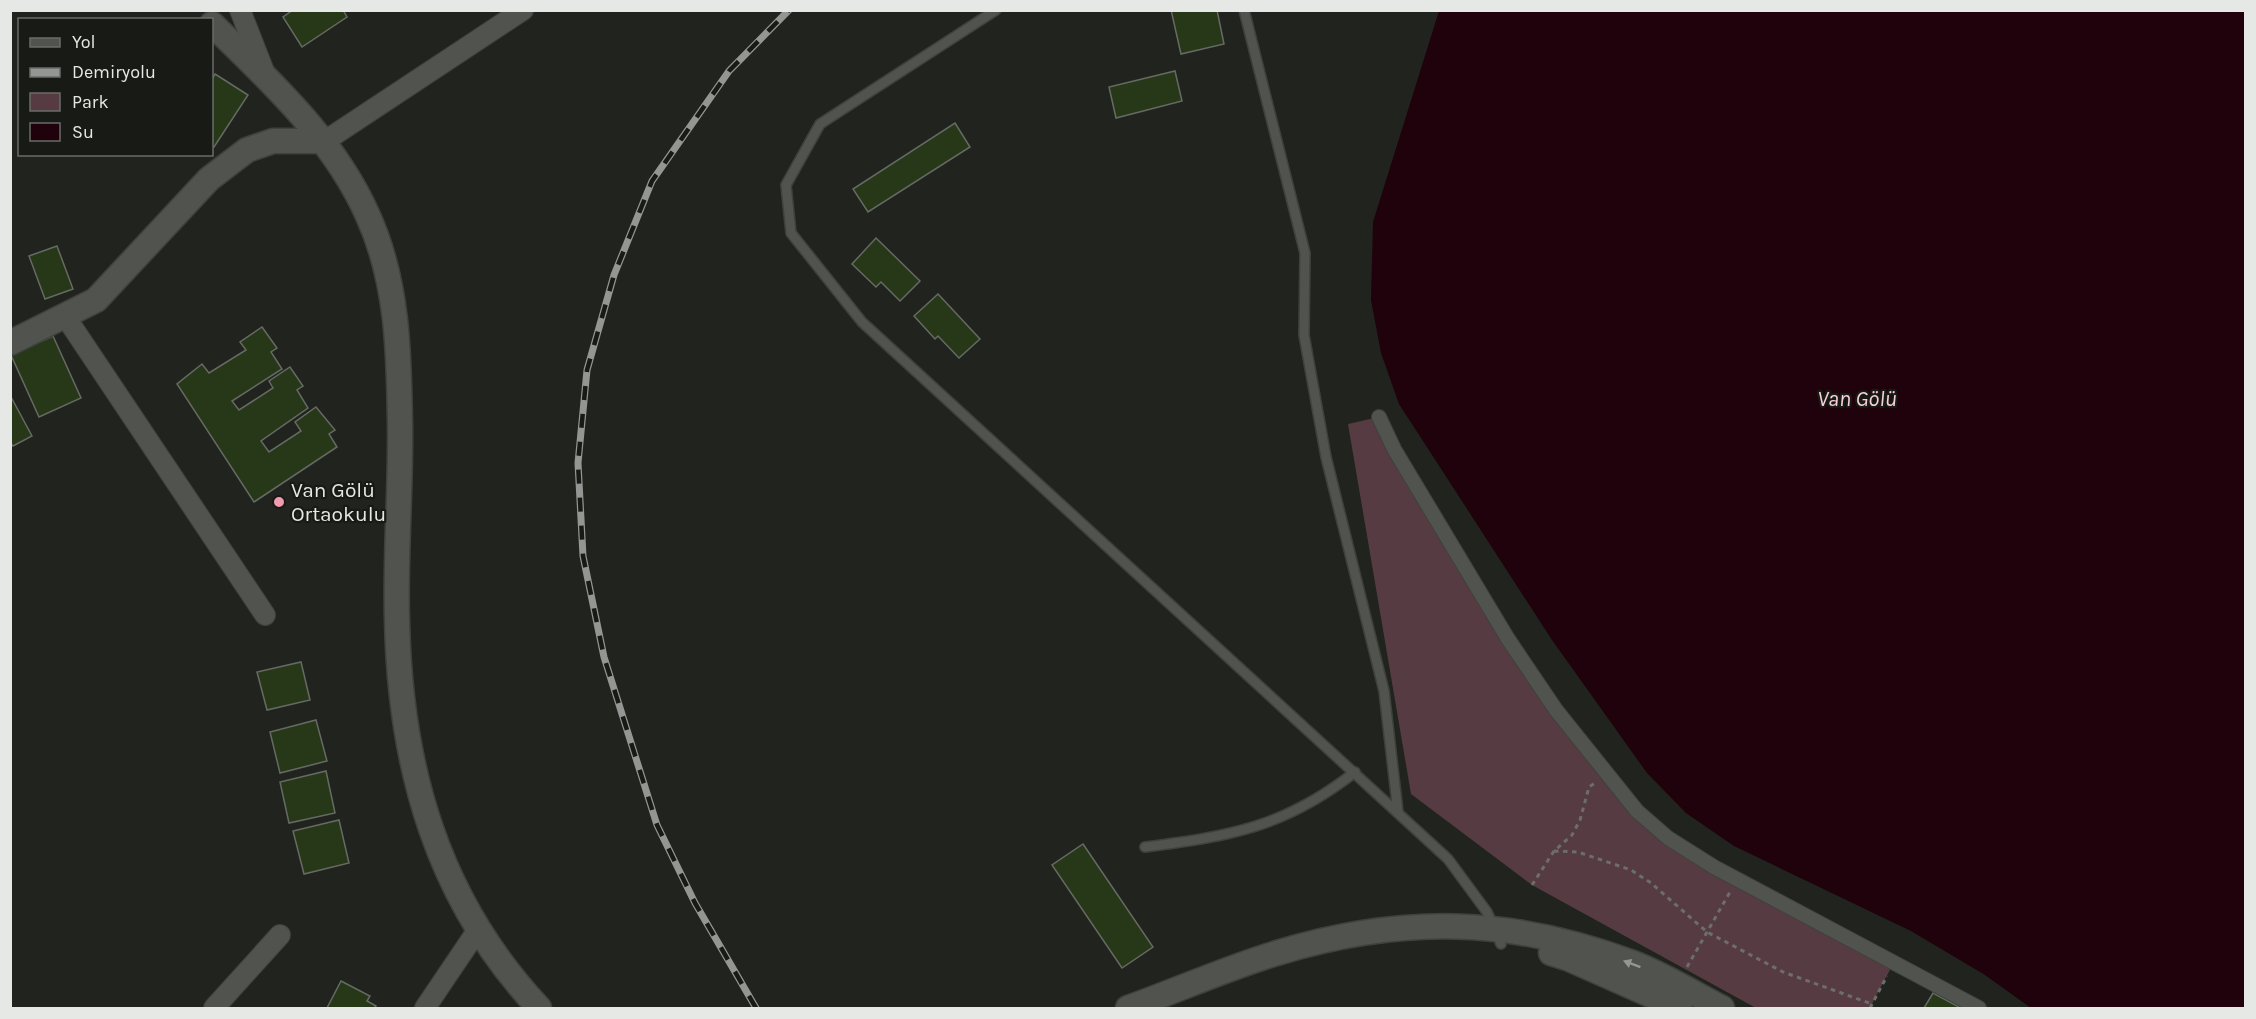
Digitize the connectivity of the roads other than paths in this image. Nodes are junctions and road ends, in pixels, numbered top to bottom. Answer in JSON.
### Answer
{"nodes":[{"id":1,"x":240,"y":10,"type":"edge"},
{"id":2,"x":523,"y":10,"type":"edge"},
{"id":3,"x":996,"y":10,"type":"edge"},
{"id":4,"x":1244,"y":10,"type":"edge"},
{"id":5,"x":213,"y":25,"type":"edge"},
{"id":6,"x":267,"y":79,"type":"junction"},
{"id":7,"x":325,"y":141,"type":"junction"},
{"id":8,"x":65,"y":316,"type":"junction"},
{"id":9,"x":10,"y":343,"type":"edge"},
{"id":10,"x":1379,"y":417,"type":"dead end"},
{"id":11,"x":265,"y":615,"type":"dead end"},
{"id":12,"x":1355,"y":772,"type":"junction"},
{"id":13,"x":1398,"y":812,"type":"junction"},
{"id":14,"x":1145,"y":847,"type":"dead end"},
{"id":15,"x":477,"y":931,"type":"junction"},
{"id":16,"x":280,"y":935,"type":"dead end"},
{"id":17,"x":1497,"y":936,"type":"junction"},
{"id":18,"x":1674,"y":994,"type":"edge"},
{"id":19,"x":1137,"y":1007,"type":"edge"},
{"id":20,"x":214,"y":1008,"type":"edge"},
{"id":21,"x":425,"y":1008,"type":"edge"},
{"id":22,"x":539,"y":1008,"type":"edge"},
{"id":23,"x":1164,"y":1008,"type":"edge"},
{"id":24,"x":1722,"y":1008,"type":"edge"},
{"id":25,"x":1979,"y":1008,"type":"edge"}],
"edges":[{"from":1,"to":6,"type":"street"},
{"from":2,"to":7,"type":"street"},
{"from":3,"to":12,"type":"lane"},
{"from":4,"to":13,"type":"lane"},
{"from":5,"to":6,"type":"street"},
{"from":6,"to":7,"type":"street"},
{"from":7,"to":8,"type":"street"},
{"from":7,"to":15,"type":"street"},
{"from":8,"to":9,"type":"street"},
{"from":8,"to":11,"type":"street"},
{"from":10,"to":25,"type":"street"},
{"from":12,"to":13,"type":"lane"},
{"from":12,"to":14,"type":"lane"},
{"from":13,"to":17,"type":"lane"},
{"from":15,"to":21,"type":"street"},
{"from":15,"to":22,"type":"street"},
{"from":16,"to":20,"type":"street"},
{"from":17,"to":18,"type":"street"},
{"from":17,"to":19,"type":"street"},
{"from":17,"to":23,"type":"street"},
{"from":18,"to":24,"type":"street"}]}
